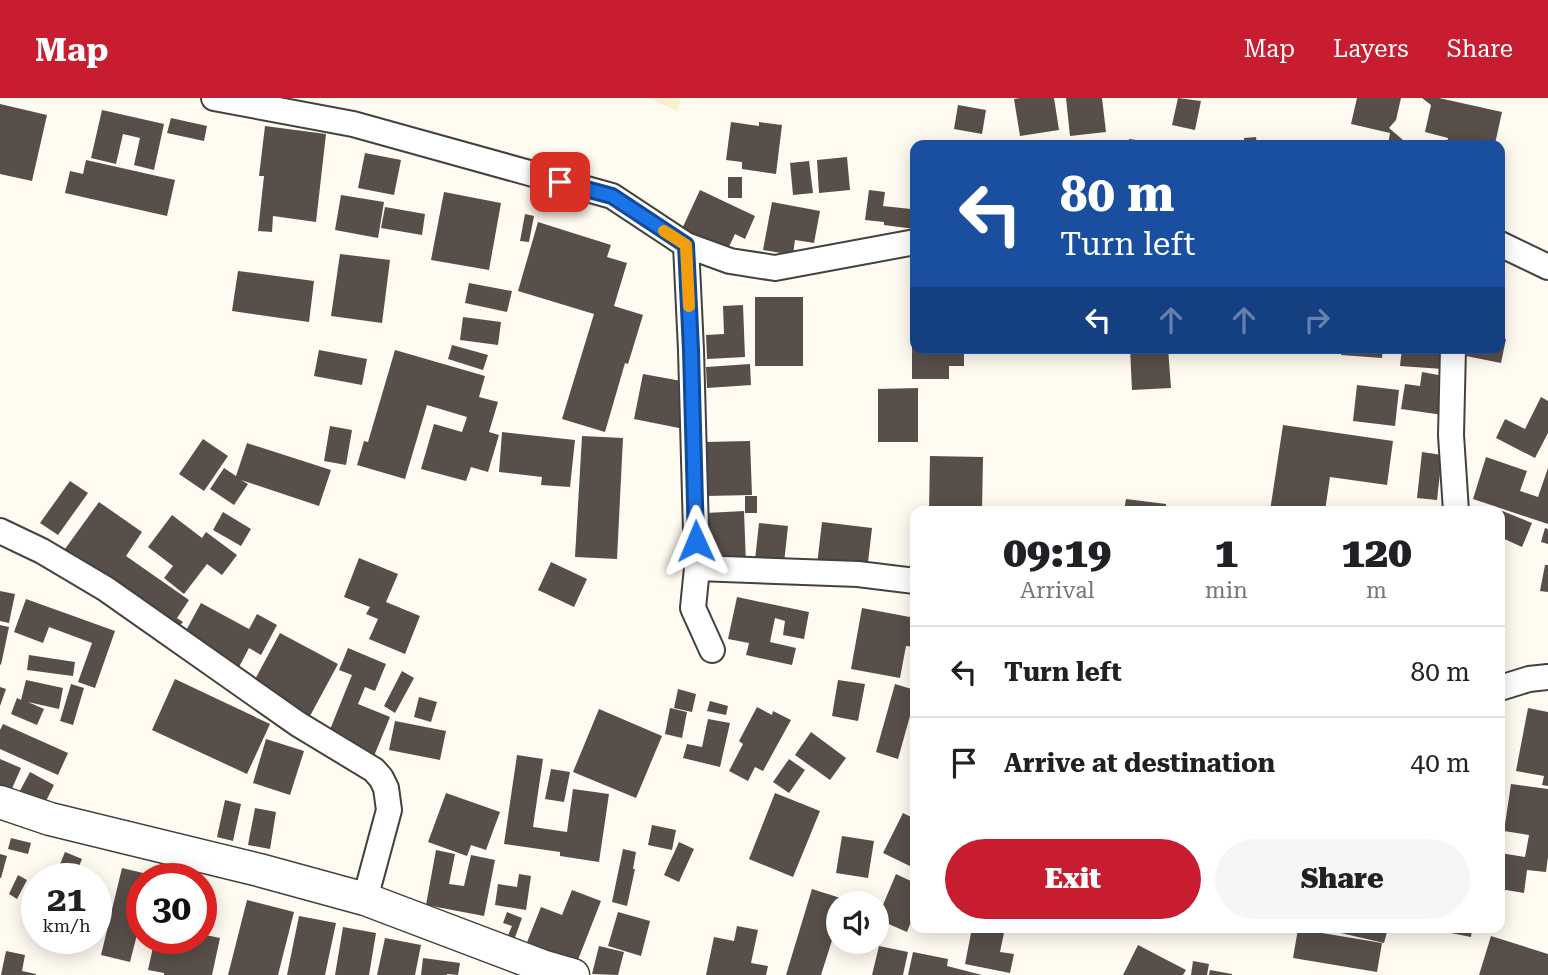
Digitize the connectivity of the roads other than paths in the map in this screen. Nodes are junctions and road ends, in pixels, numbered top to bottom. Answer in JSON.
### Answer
{"nodes":[{"id":1,"x":214,"y":98,"type":"edge"},
{"id":2,"x":910,"y":243,"type":"edge"},
{"id":3,"x":686,"y":245,"type":"junction"},
{"id":4,"x":1505,"y":246,"type":"edge"},
{"id":5,"x":1548,"y":267,"type":"edge"},
{"id":6,"x":1453,"y":354,"type":"edge"},
{"id":7,"x":1456,"y":506,"type":"edge"},
{"id":8,"x":0,"y":531,"type":"edge"},
{"id":9,"x":697,"y":568,"type":"junction"},
{"id":10,"x":910,"y":580,"type":"edge"},
{"id":11,"x":712,"y":650,"type":"dead end"},
{"id":12,"x":1548,"y":677,"type":"edge"},
{"id":13,"x":1505,"y":686,"type":"edge"},
{"id":14,"x":0,"y":802,"type":"edge"},
{"id":15,"x":365,"y":899,"type":"junction"},
{"id":16,"x":573,"y":975,"type":"edge"}],
"edges":[{"from":1,"to":3,"type":"street"},
{"from":2,"to":3,"type":"street"},
{"from":3,"to":9,"type":"street"},
{"from":4,"to":5,"type":"street"},
{"from":6,"to":7,"type":"street"},
{"from":8,"to":15,"type":"street"},
{"from":9,"to":10,"type":"street"},
{"from":9,"to":11,"type":"street"},
{"from":12,"to":13,"type":"street"},
{"from":14,"to":15,"type":"street"},
{"from":15,"to":16,"type":"street"}]}
